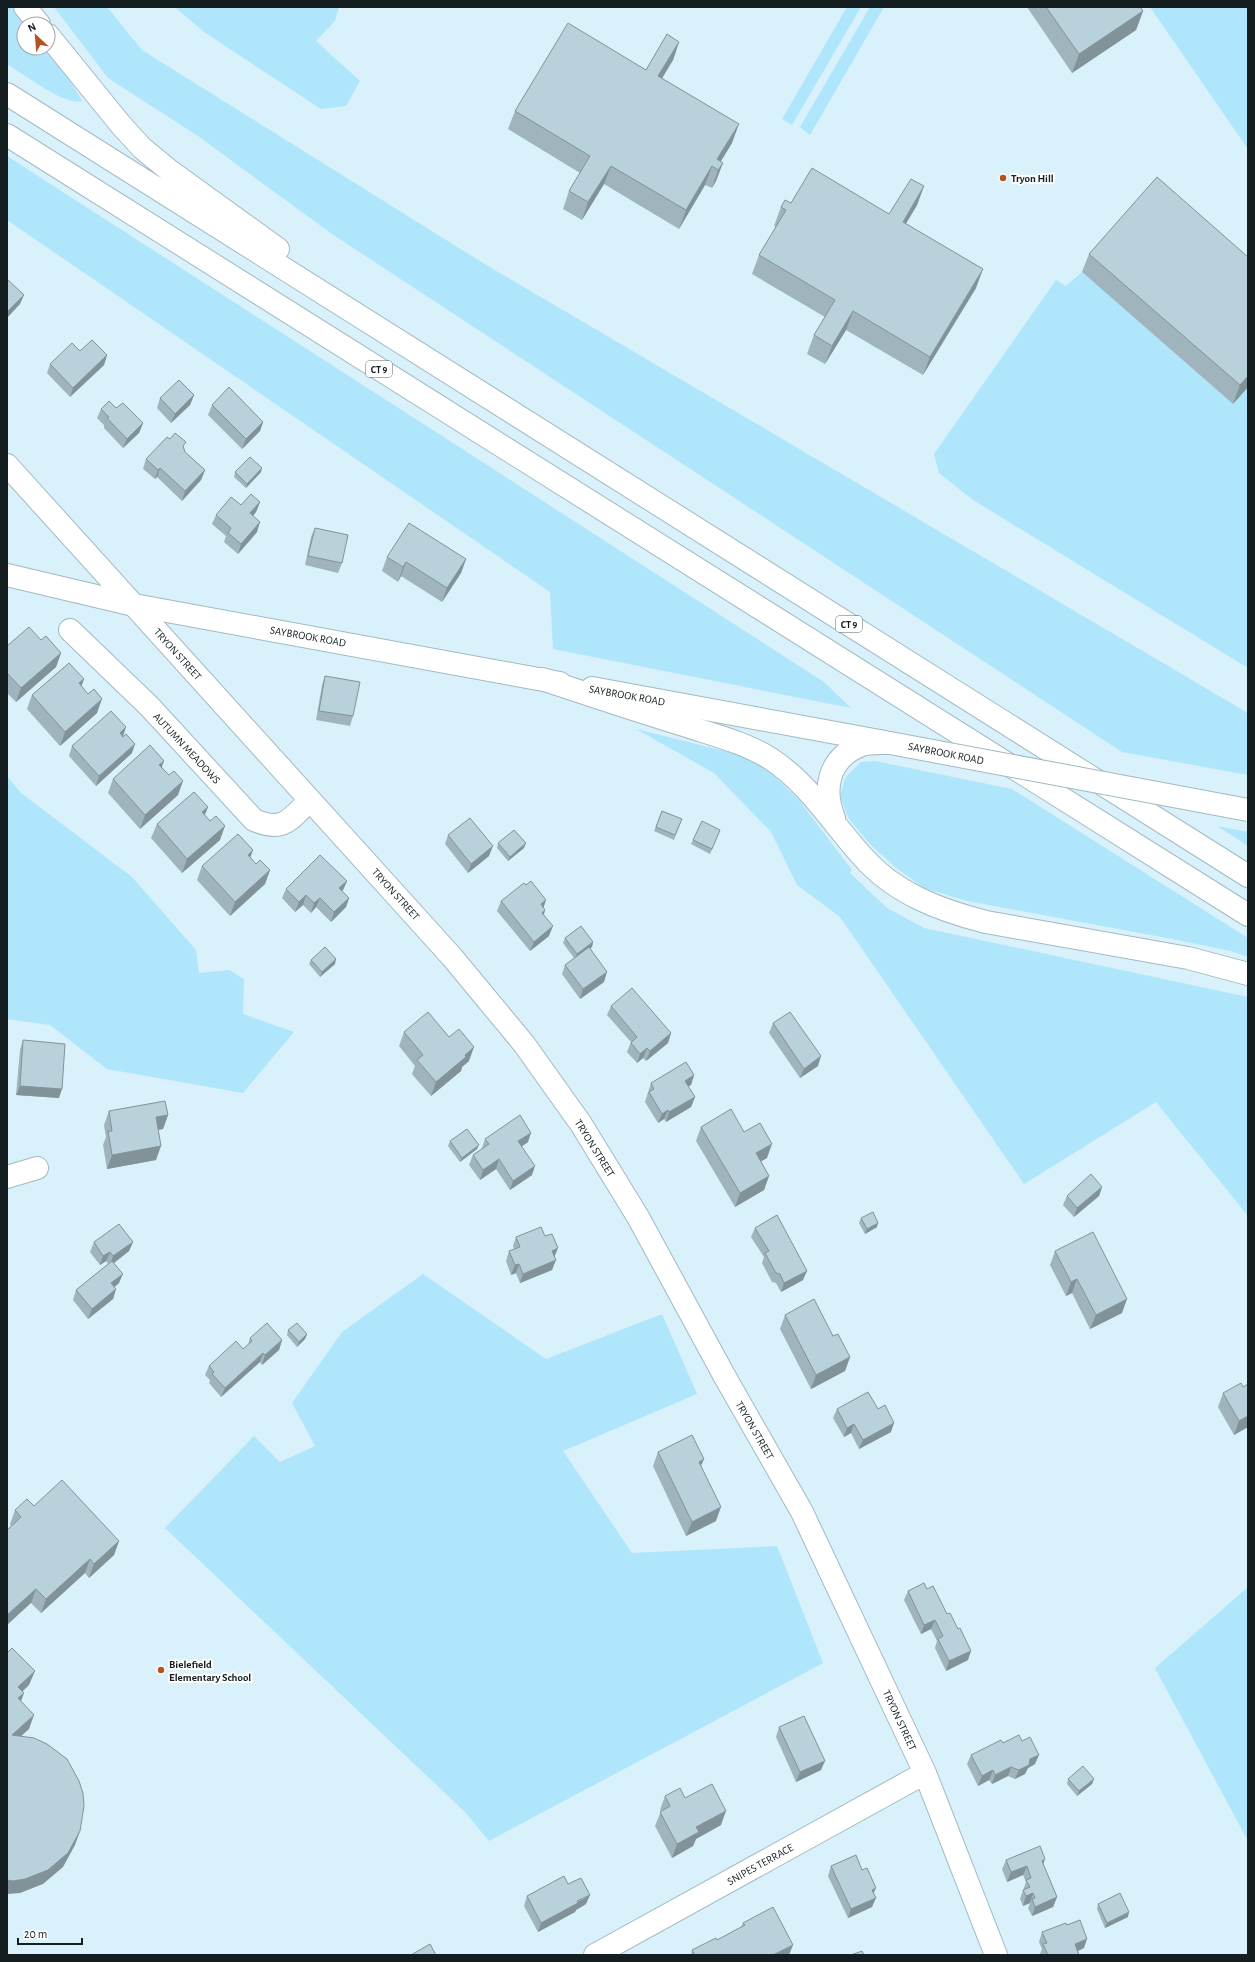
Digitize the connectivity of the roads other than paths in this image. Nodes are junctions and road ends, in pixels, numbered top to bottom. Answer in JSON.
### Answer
{"nodes":[{"id":1,"x":25,"y":7,"type":"edge"},
{"id":2,"x":32,"y":16,"type":"edge"},
{"id":3,"x":56,"y":45,"type":"edge"},
{"id":4,"x":7,"y":94,"type":"edge"},
{"id":5,"x":7,"y":135,"type":"edge"},
{"id":6,"x":449,"y":373,"type":"junction"},
{"id":7,"x":7,"y":465,"type":"edge"},
{"id":8,"x":7,"y":575,"type":"edge"},
{"id":9,"x":134,"y":605,"type":"junction"},
{"id":10,"x":70,"y":630,"type":"dead end"},
{"id":11,"x":542,"y":679,"type":"junction"},
{"id":12,"x":890,"y":743,"type":"junction"},
{"id":13,"x":310,"y":800,"type":"junction"},
{"id":14,"x":1248,"y":810,"type":"edge"},
{"id":15,"x":846,"y":837,"type":"junction"},
{"id":16,"x":1248,"y":876,"type":"edge"},
{"id":17,"x":1248,"y":915,"type":"edge"},
{"id":18,"x":1248,"y":974,"type":"edge"},
{"id":19,"x":37,"y":1168,"type":"dead end"},
{"id":20,"x":7,"y":1177,"type":"edge"},
{"id":21,"x":925,"y":1773,"type":"junction"},
{"id":22,"x":595,"y":1955,"type":"edge"},
{"id":23,"x":996,"y":1955,"type":"edge"}],
"edges":[{"from":1,"to":2,"type":"main road"},
{"from":3,"to":6,"type":"main road"},
{"from":4,"to":6,"type":"main road","number":"CT 9"},
{"from":5,"to":17,"type":"main road","number":"CT 9"},
{"from":6,"to":16,"type":"main road","number":"CT 9"},
{"from":7,"to":9,"type":"main road","name":"TRYON STREET"},
{"from":8,"to":9,"type":"main road","name":"SAYBROOK ROAD"},
{"from":9,"to":11,"type":"main road","name":"SAYBROOK ROAD"},
{"from":9,"to":13,"type":"main road","name":"TRYON STREET"},
{"from":10,"to":13,"type":"main road","name":"AUTUMN MEADOWS"},
{"from":11,"to":12,"type":"main road","name":"SAYBROOK ROAD"},
{"from":11,"to":15,"type":"main road"},
{"from":12,"to":14,"type":"main road","name":"SAYBROOK ROAD","bridge":true},
{"from":12,"to":15,"type":"main road"},
{"from":13,"to":21,"type":"main road","name":"TRYON STREET"},
{"from":15,"to":18,"type":"main road"},
{"from":19,"to":20,"type":"main road"},
{"from":21,"to":22,"type":"main road","name":"SNIPES TERRACE"},
{"from":21,"to":23,"type":"main road","name":"TRYON STREET"}]}
